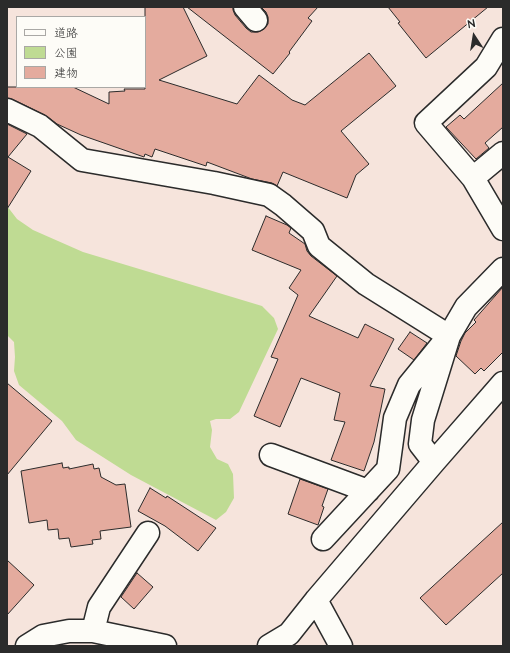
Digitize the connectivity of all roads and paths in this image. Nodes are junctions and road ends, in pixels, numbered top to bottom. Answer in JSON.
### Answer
{"nodes":[{"id":1,"x":503,"y":39,"type":"edge"},
{"id":2,"x":7,"y":110,"type":"edge"},
{"id":3,"x":503,"y":153,"type":"edge"},
{"id":4,"x":473,"y":178,"type":"junction"},
{"id":5,"x":503,"y":229,"type":"edge"},
{"id":6,"x":503,"y":270,"type":"edge"},
{"id":7,"x":449,"y":336,"type":"junction"},
{"id":8,"x":503,"y":383,"type":"edge"},
{"id":9,"x":271,"y":456,"type":"dead end"},
{"id":10,"x":434,"y":462,"type":"junction"},
{"id":11,"x":368,"y":491,"type":"junction"},
{"id":12,"x":148,"y":533,"type":"dead end"},
{"id":13,"x":323,"y":540,"type":"dead end"},
{"id":14,"x":316,"y":600,"type":"junction"},
{"id":15,"x":93,"y":631,"type":"junction"},
{"id":16,"x":27,"y":646,"type":"edge"},
{"id":17,"x":165,"y":646,"type":"edge"},
{"id":18,"x":269,"y":646,"type":"edge"},
{"id":19,"x":341,"y":646,"type":"edge"}],
"edges":[{"from":1,"to":4,"type":"street"},
{"from":2,"to":7,"type":"street"},
{"from":3,"to":4,"type":"street"},
{"from":4,"to":5,"type":"street"},
{"from":6,"to":7,"type":"street"},
{"from":7,"to":10,"type":"street"},
{"from":7,"to":11,"type":"street"},
{"from":8,"to":10,"type":"street"},
{"from":9,"to":11,"type":"street"},
{"from":10,"to":14,"type":"street"},
{"from":11,"to":13,"type":"street"},
{"from":12,"to":15,"type":"street"},
{"from":14,"to":18,"type":"street"},
{"from":14,"to":19,"type":"street"},
{"from":15,"to":16,"type":"street"},
{"from":15,"to":17,"type":"street"}]}
